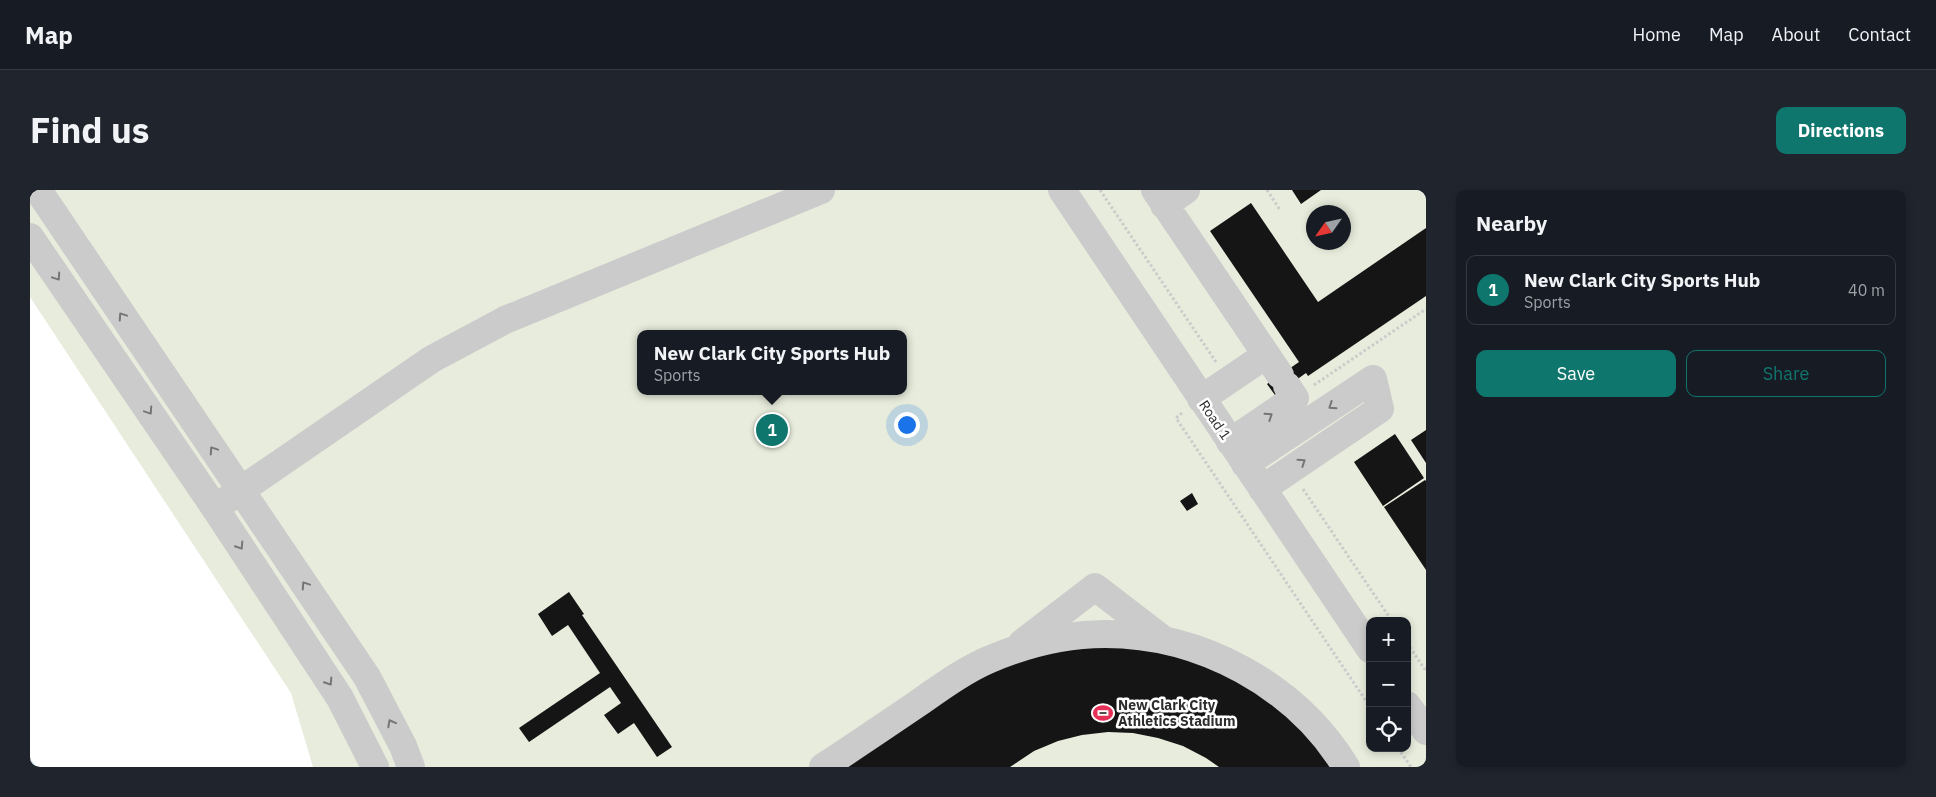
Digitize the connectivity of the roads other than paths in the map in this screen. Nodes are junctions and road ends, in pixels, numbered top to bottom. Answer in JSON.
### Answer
{"nodes":[{"id":1,"x":38,"y":190,"type":"edge"},
{"id":2,"x":821,"y":190,"type":"edge"},
{"id":3,"x":1062,"y":190,"type":"edge"},
{"id":4,"x":1168,"y":195,"type":"edge"},
{"id":5,"x":30,"y":237,"type":"edge"},
{"id":6,"x":1282,"y":379,"type":"junction"},
{"id":7,"x":1201,"y":399,"type":"junction"},
{"id":8,"x":1237,"y":453,"type":"junction"},
{"id":9,"x":1262,"y":489,"type":"junction"},
{"id":10,"x":241,"y":491,"type":"junction"},
{"id":11,"x":215,"y":508,"type":"junction"},
{"id":12,"x":1166,"y":641,"type":"junction"},
{"id":13,"x":1366,"y":643,"type":"edge"},
{"id":14,"x":1014,"y":650,"type":"junction"},
{"id":15,"x":1409,"y":707,"type":"edge"},
{"id":16,"x":1426,"y":732,"type":"edge"},
{"id":17,"x":375,"y":767,"type":"edge"},
{"id":18,"x":411,"y":767,"type":"edge"},
{"id":19,"x":824,"y":767,"type":"edge"},
{"id":20,"x":1346,"y":767,"type":"edge"}],
"edges":[{"from":10,"to":1,"type":"street","one_way":true},
{"from":2,"to":10,"type":"street"},
{"from":3,"to":7,"type":"street","name":"Road 1"},
{"from":4,"to":6,"type":"street"},
{"from":5,"to":11,"type":"street","one_way":true},
{"from":6,"to":7,"type":"street"},
{"from":8,"to":6,"type":"street","one_way":true},
{"from":7,"to":8,"type":"street","name":"Road 1"},
{"from":8,"to":9,"type":"street","name":"Road 1"},
{"from":9,"to":8,"type":"street","one_way":true},
{"from":9,"to":13,"type":"street","name":"Road 1"},
{"from":10,"to":11,"type":"street"},
{"from":18,"to":10,"type":"street","one_way":true},
{"from":11,"to":17,"type":"street","one_way":true},
{"from":12,"to":14,"type":"street"},
{"from":12,"to":14,"type":"street"},
{"from":12,"to":20,"type":"street"},
{"from":14,"to":19,"type":"street"},
{"from":15,"to":16,"type":"street"}]}
